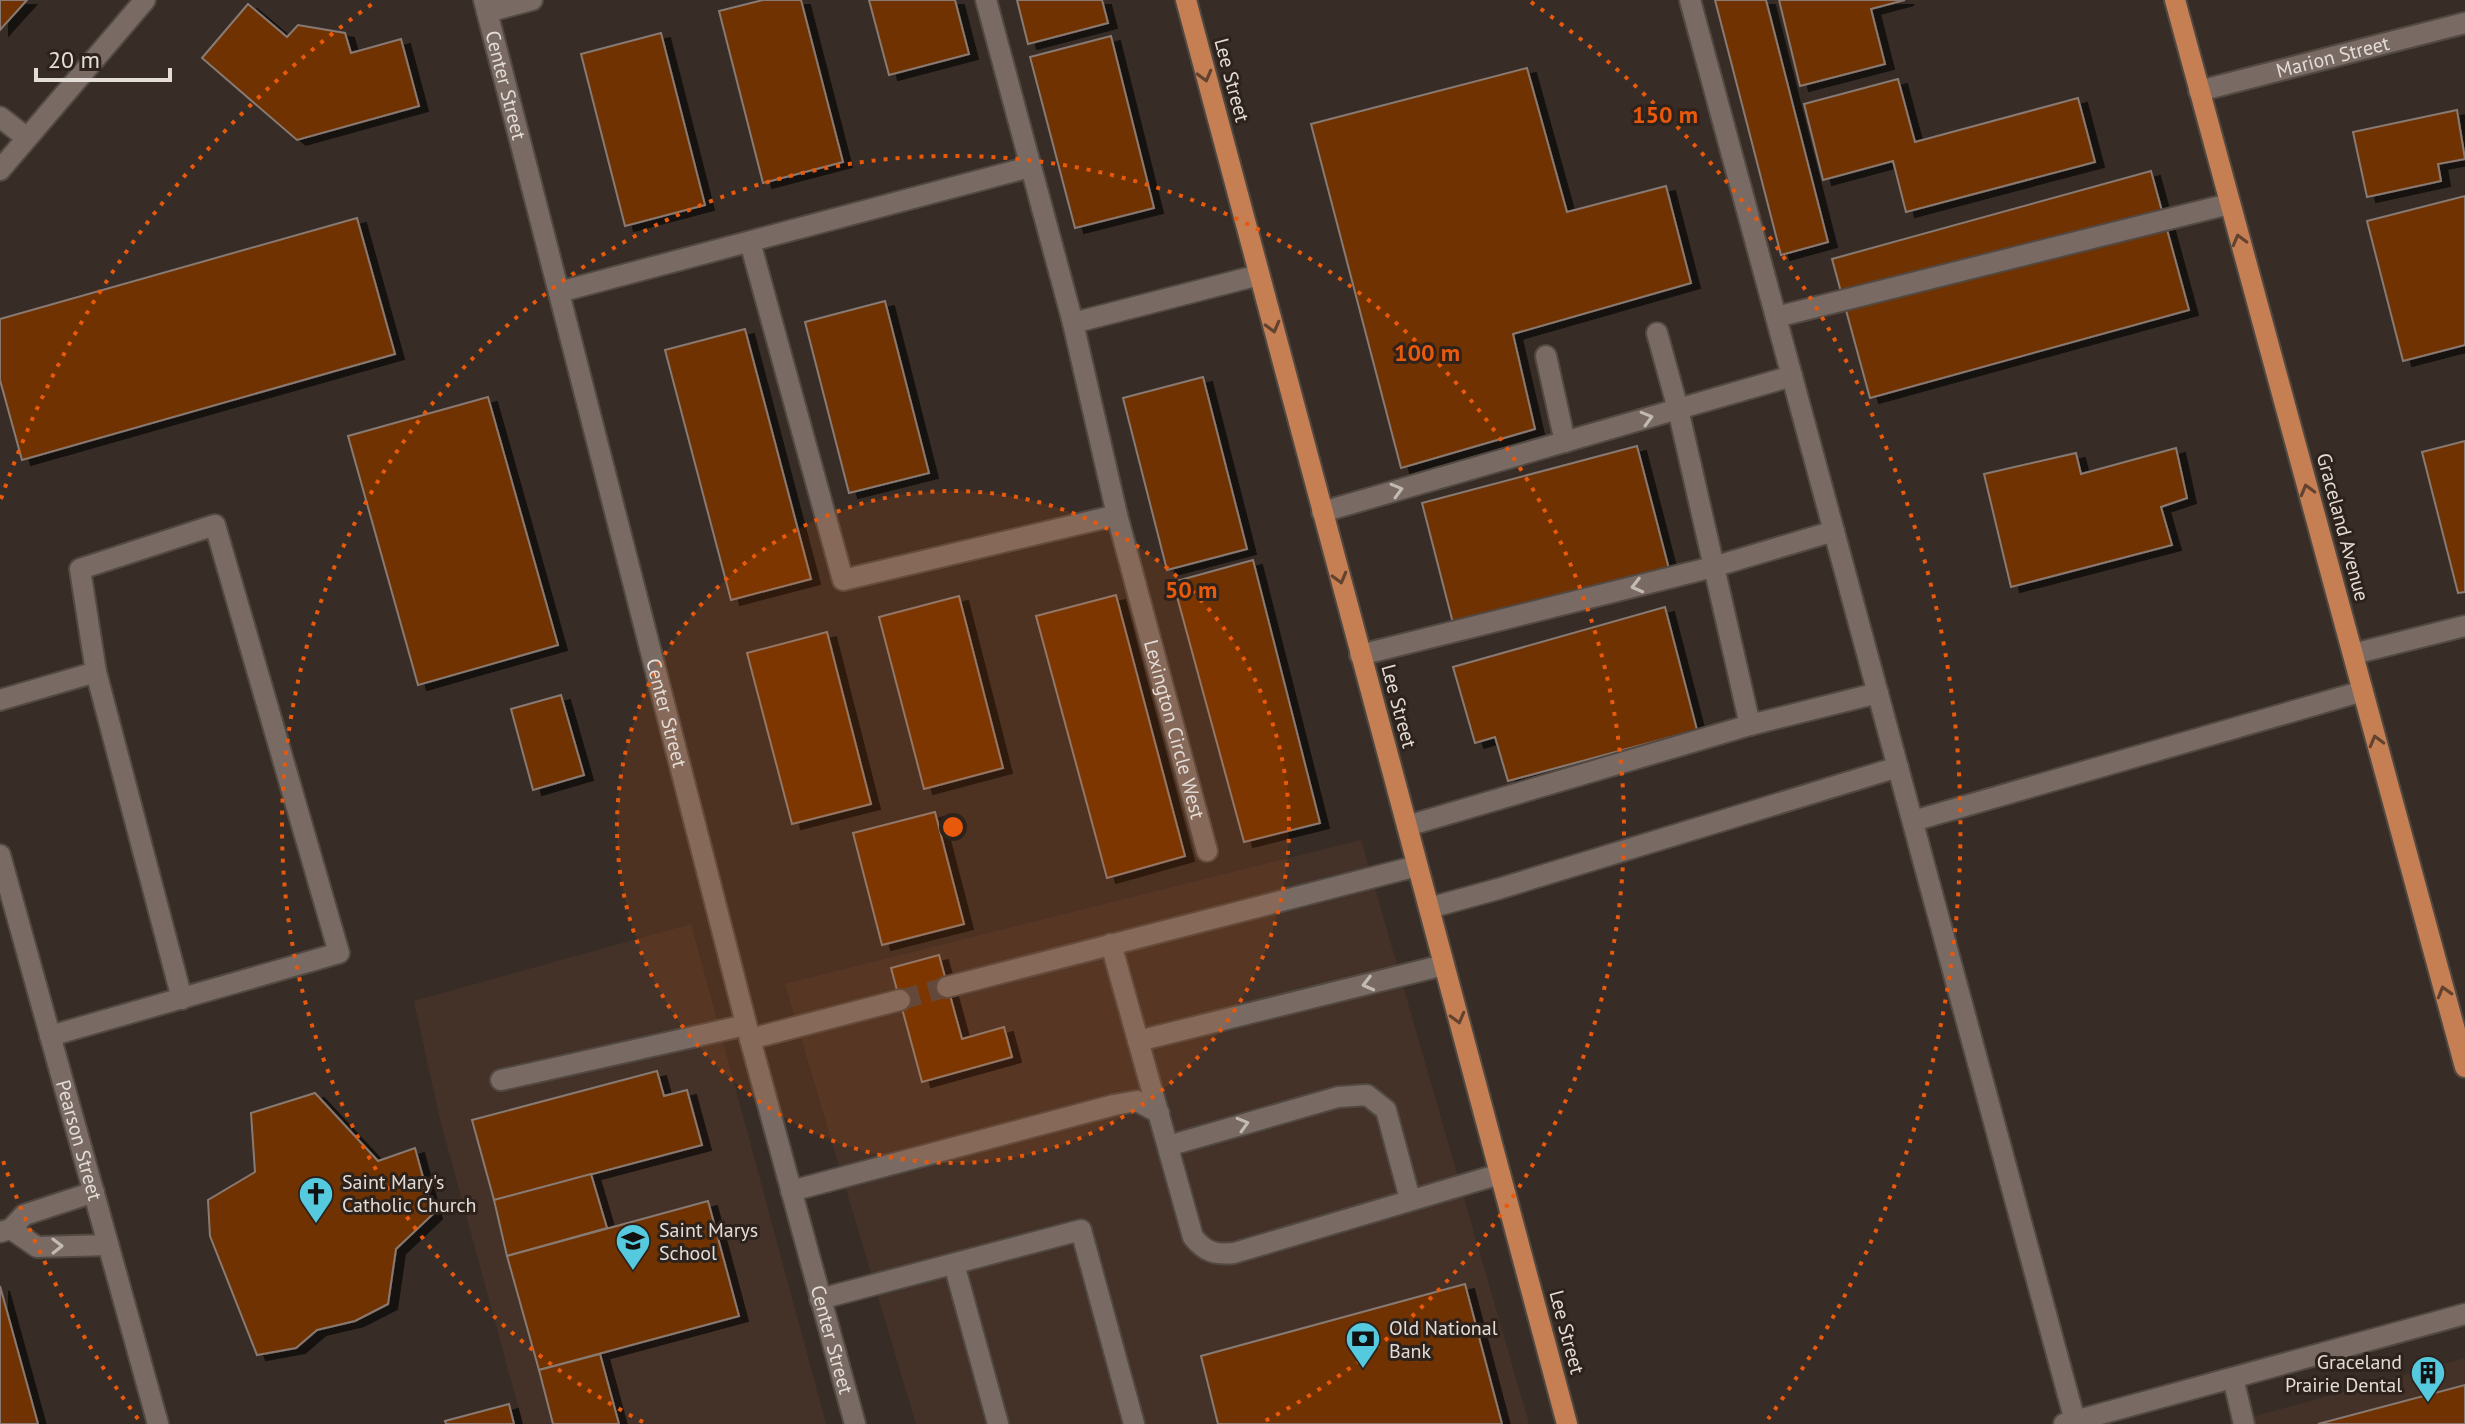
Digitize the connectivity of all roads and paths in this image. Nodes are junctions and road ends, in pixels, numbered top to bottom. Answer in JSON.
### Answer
{"nodes":[{"id":1,"x":145,"y":0,"type":"edge"},
{"id":2,"x":532,"y":0,"type":"edge"},
{"id":3,"x":986,"y":0,"type":"edge"},
{"id":4,"x":1186,"y":0,"type":"edge"},
{"id":5,"x":1690,"y":0,"type":"edge"},
{"id":6,"x":2175,"y":0,"type":"edge"},
{"id":7,"x":486,"y":6,"type":"edge"},
{"id":8,"x":2465,"y":23,"type":"edge"},
{"id":9,"x":2199,"y":91,"type":"junction"},
{"id":10,"x":0,"y":117,"type":"edge"},
{"id":11,"x":27,"y":138,"type":"junction"},
{"id":12,"x":1030,"y":167,"type":"junction"},
{"id":13,"x":0,"y":170,"type":"edge"},
{"id":14,"x":2229,"y":204,"type":"junction"},
{"id":15,"x":750,"y":242,"type":"junction"},
{"id":16,"x":1259,"y":275,"type":"junction"},
{"id":17,"x":559,"y":292,"type":"junction"},
{"id":18,"x":1776,"y":317,"type":"junction"},
{"id":19,"x":1073,"y":323,"type":"junction"},
{"id":20,"x":1657,"y":333,"type":"dead end"},
{"id":21,"x":1546,"y":356,"type":"dead end"},
{"id":22,"x":1792,"y":376,"type":"junction"},
{"id":23,"x":1678,"y":409,"type":"junction"},
{"id":24,"x":1565,"y":442,"type":"junction"},
{"id":25,"x":1322,"y":512,"type":"junction"},
{"id":26,"x":1117,"y":515,"type":"junction"},
{"id":27,"x":1834,"y":531,"type":"junction"},
{"id":28,"x":1713,"y":567,"type":"junction"},
{"id":29,"x":2465,"y":626,"type":"edge"},
{"id":30,"x":2353,"y":654,"type":"junction"},
{"id":31,"x":1360,"y":655,"type":"junction"},
{"id":32,"x":96,"y":672,"type":"junction"},
{"id":33,"x":2363,"y":691,"type":"junction"},
{"id":34,"x":1878,"y":693,"type":"junction"},
{"id":35,"x":0,"y":700,"type":"edge"},
{"id":36,"x":1750,"y":725,"type":"junction"},
{"id":37,"x":1898,"y":767,"type":"junction"},
{"id":38,"x":1913,"y":821,"type":"junction"},
{"id":39,"x":1407,"y":826,"type":"junction"},
{"id":40,"x":1207,"y":851,"type":"dead end"},
{"id":41,"x":0,"y":855,"type":"edge"},
{"id":42,"x":1417,"y":866,"type":"junction"},
{"id":43,"x":1429,"y":908,"type":"junction"},
{"id":44,"x":1111,"y":944,"type":"junction"},
{"id":45,"x":1444,"y":965,"type":"junction"},
{"id":46,"x":947,"y":987,"type":"tunnel mouth"},
{"id":47,"x":182,"y":999,"type":"junction"},
{"id":48,"x":900,"y":1000,"type":"tunnel mouth"},
{"id":49,"x":2459,"y":1022,"type":"edge"},
{"id":50,"x":748,"y":1032,"type":"junction"},
{"id":51,"x":50,"y":1036,"type":"junction"},
{"id":52,"x":1138,"y":1041,"type":"junction"},
{"id":53,"x":2465,"y":1067,"type":"edge"},
{"id":54,"x":501,"y":1080,"type":"dead end"},
{"id":55,"x":1159,"y":1113,"type":"junction"},
{"id":56,"x":1168,"y":1146,"type":"junction"},
{"id":57,"x":1500,"y":1174,"type":"junction"},
{"id":58,"x":791,"y":1191,"type":"junction"},
{"id":59,"x":94,"y":1192,"type":"junction"},
{"id":60,"x":1410,"y":1199,"type":"junction"},
{"id":61,"x":5,"y":1230,"type":"edge"},
{"id":62,"x":108,"y":1245,"type":"junction"},
{"id":63,"x":954,"y":1264,"type":"junction"},
{"id":64,"x":820,"y":1299,"type":"junction"},
{"id":65,"x":2465,"y":1314,"type":"edge"},
{"id":66,"x":2233,"y":1378,"type":"junction"},
{"id":67,"x":2069,"y":1422,"type":"edge"},
{"id":68,"x":158,"y":1424,"type":"edge"},
{"id":69,"x":855,"y":1424,"type":"edge"},
{"id":70,"x":998,"y":1424,"type":"edge"},
{"id":71,"x":1134,"y":1424,"type":"edge"},
{"id":72,"x":1567,"y":1424,"type":"edge"},
{"id":73,"x":2244,"y":1424,"type":"edge"}],
"edges":[{"from":1,"to":11,"type":"street"},
{"from":2,"to":7,"type":"street"},
{"from":3,"to":12,"type":"street","name":"Lexington Circle West"},
{"from":4,"to":16,"type":"main road","name":"Lee Street","one_way":true},
{"from":5,"to":18,"type":"street"},
{"from":6,"to":9,"type":"main road","name":"Graceland Avenue"},
{"from":7,"to":17,"type":"street","name":"Center Street"},
{"from":8,"to":9,"type":"street","name":"Marion Street"},
{"from":9,"to":14,"type":"main road","name":"Graceland Avenue"},
{"from":10,"to":11,"type":"street"},
{"from":11,"to":13,"type":"street"},
{"from":12,"to":15,"type":"street"},
{"from":12,"to":19,"type":"street","name":"Lexington Circle West"},
{"from":14,"to":18,"type":"street"},
{"from":30,"to":14,"type":"main road","name":"Graceland Avenue","one_way":true},
{"from":15,"to":17,"type":"street"},
{"from":15,"to":26,"type":"street"},
{"from":16,"to":19,"type":"street"},
{"from":16,"to":25,"type":"main road","name":"Lee Street","one_way":true},
{"from":17,"to":50,"type":"street","name":"Center Street"},
{"from":18,"to":22,"type":"street"},
{"from":19,"to":26,"type":"street","name":"Lexington Circle West"},
{"from":20,"to":23,"type":"street"},
{"from":21,"to":24,"type":"street"},
{"from":22,"to":23,"type":"street"},
{"from":22,"to":27,"type":"street"},
{"from":24,"to":23,"type":"street","one_way":true},
{"from":23,"to":28,"type":"street"},
{"from":25,"to":24,"type":"street","one_way":true},
{"from":25,"to":31,"type":"main road","name":"Lee Street","one_way":true},
{"from":26,"to":40,"type":"street","name":"Lexington Circle West"},
{"from":27,"to":28,"type":"street"},
{"from":27,"to":34,"type":"street"},
{"from":28,"to":31,"type":"street","one_way":true},
{"from":28,"to":36,"type":"street"},
{"from":29,"to":30,"type":"street"},
{"from":30,"to":33,"type":"main road","name":"Graceland Avenue"},
{"from":31,"to":39,"type":"main road","name":"Lee Street"},
{"from":32,"to":35,"type":"street"},
{"from":32,"to":47,"type":"street"},
{"from":32,"to":47,"type":"street"},
{"from":33,"to":38,"type":"street"},
{"from":49,"to":33,"type":"main road","name":"Graceland Avenue","one_way":true},
{"from":34,"to":36,"type":"street"},
{"from":34,"to":37,"type":"street"},
{"from":36,"to":39,"type":"street"},
{"from":37,"to":38,"type":"street"},
{"from":37,"to":43,"type":"street"},
{"from":38,"to":67,"type":"street"},
{"from":39,"to":42,"type":"main road","name":"Lee Street"},
{"from":41,"to":51,"type":"street","name":"Pearson Street"},
{"from":42,"to":43,"type":"main road","name":"Lee Street"},
{"from":42,"to":44,"type":"street"},
{"from":43,"to":45,"type":"main road","name":"Lee Street"},
{"from":44,"to":46,"type":"street"},
{"from":44,"to":52,"type":"street"},
{"from":45,"to":52,"type":"street","one_way":true},
{"from":45,"to":57,"type":"main road","name":"Lee Street","one_way":true},
{"from":47,"to":51,"type":"street"},
{"from":48,"to":50,"type":"street"},
{"from":49,"to":53,"type":"main road","name":"Graceland Avenue"},
{"from":50,"to":54,"type":"street"},
{"from":50,"to":58,"type":"street","name":"Center Street"},
{"from":51,"to":59,"type":"street","name":"Pearson Street"},
{"from":52,"to":55,"type":"street"},
{"from":55,"to":56,"type":"street"},
{"from":55,"to":58,"type":"street"},
{"from":56,"to":60,"type":"street","one_way":true},
{"from":56,"to":60,"type":"street"},
{"from":57,"to":60,"type":"street"},
{"from":57,"to":72,"type":"main road","name":"Lee Street"},
{"from":58,"to":64,"type":"street","name":"Center Street"},
{"from":59,"to":61,"type":"street"},
{"from":59,"to":62,"type":"street","name":"Pearson Street"},
{"from":61,"to":62,"type":"street","one_way":true},
{"from":62,"to":68,"type":"street","name":"Pearson Street"},
{"from":63,"to":64,"type":"street"},
{"from":63,"to":70,"type":"street"},
{"from":63,"to":71,"type":"street"},
{"from":64,"to":69,"type":"street","name":"Center Street"},
{"from":65,"to":66,"type":"street"},
{"from":66,"to":67,"type":"street"},
{"from":66,"to":73,"type":"street"}]}
